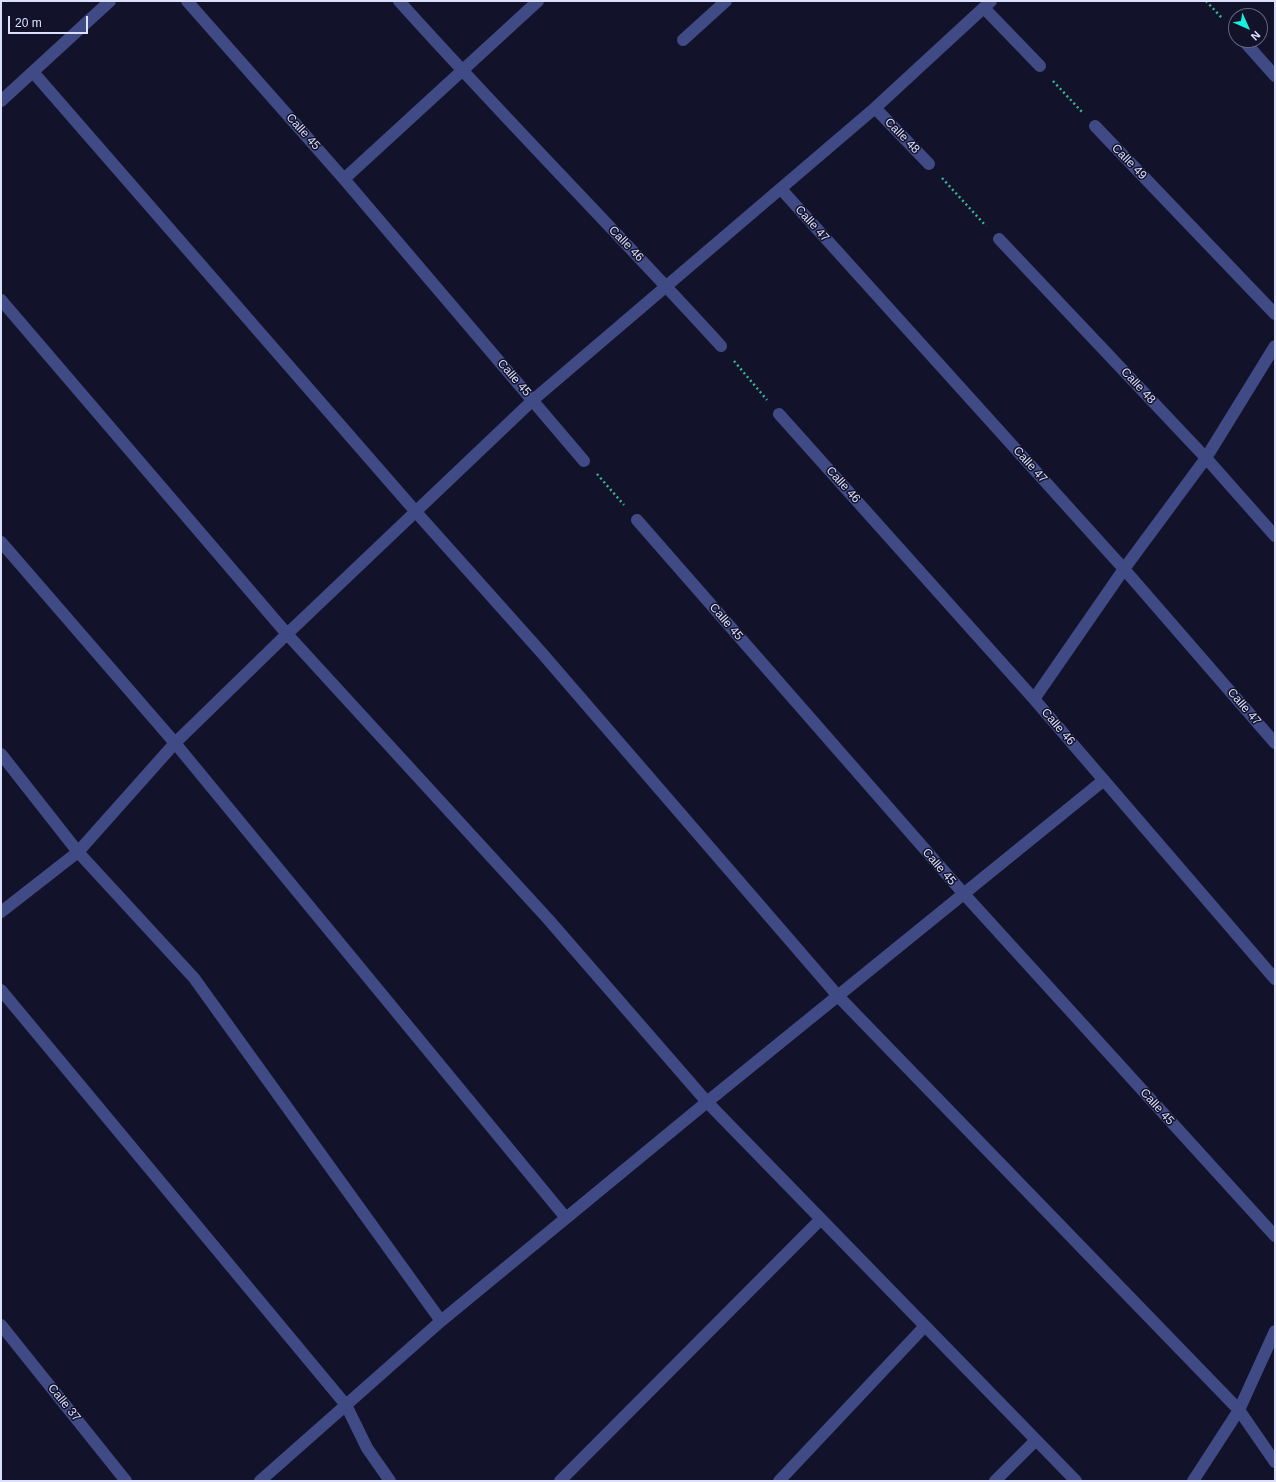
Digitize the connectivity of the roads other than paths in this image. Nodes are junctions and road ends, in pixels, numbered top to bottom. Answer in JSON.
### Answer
{"nodes":[{"id":1,"x":110,"y":1,"type":"edge"},
{"id":2,"x":187,"y":1,"type":"edge"},
{"id":3,"x":399,"y":1,"type":"edge"},
{"id":4,"x":538,"y":1,"type":"edge"},
{"id":5,"x":726,"y":1,"type":"edge"},
{"id":6,"x":987,"y":5,"type":"edge"},
{"id":7,"x":683,"y":40,"type":"dead end"},
{"id":8,"x":1250,"y":48,"type":"edge"},
{"id":9,"x":1040,"y":66,"type":"road end"},
{"id":10,"x":33,"y":72,"type":"junction"},
{"id":11,"x":462,"y":72,"type":"junction"},
{"id":12,"x":1275,"y":76,"type":"edge"},
{"id":13,"x":1,"y":102,"type":"edge"},
{"id":14,"x":875,"y":108,"type":"junction"},
{"id":15,"x":1095,"y":126,"type":"road end"},
{"id":16,"x":929,"y":164,"type":"road end"},
{"id":17,"x":344,"y":179,"type":"junction"},
{"id":18,"x":780,"y":190,"type":"junction"},
{"id":19,"x":998,"y":239,"type":"road end"},
{"id":20,"x":666,"y":287,"type":"junction"},
{"id":21,"x":1,"y":300,"type":"edge"},
{"id":22,"x":1275,"y":314,"type":"edge"},
{"id":23,"x":721,"y":346,"type":"road end"},
{"id":24,"x":1275,"y":346,"type":"edge"},
{"id":25,"x":533,"y":400,"type":"junction"},
{"id":26,"x":779,"y":414,"type":"road end"},
{"id":27,"x":1206,"y":458,"type":"junction"},
{"id":28,"x":584,"y":460,"type":"road end"},
{"id":29,"x":416,"y":512,"type":"junction"},
{"id":30,"x":637,"y":520,"type":"road end"},
{"id":31,"x":1275,"y":536,"type":"edge"},
{"id":32,"x":1,"y":542,"type":"edge"},
{"id":33,"x":1124,"y":569,"type":"junction"},
{"id":34,"x":286,"y":634,"type":"junction"},
{"id":35,"x":1034,"y":699,"type":"junction"},
{"id":36,"x":175,"y":743,"type":"junction"},
{"id":37,"x":1275,"y":743,"type":"edge"},
{"id":38,"x":1,"y":754,"type":"edge"},
{"id":39,"x":1104,"y":780,"type":"junction"},
{"id":40,"x":78,"y":852,"type":"junction"},
{"id":41,"x":964,"y":894,"type":"junction"},
{"id":42,"x":1,"y":912,"type":"edge"},
{"id":43,"x":1275,"y":979,"type":"edge"},
{"id":44,"x":1,"y":990,"type":"edge"},
{"id":45,"x":838,"y":996,"type":"junction"},
{"id":46,"x":707,"y":1102,"type":"junction"},
{"id":47,"x":566,"y":1218,"type":"junction"},
{"id":48,"x":821,"y":1218,"type":"junction"},
{"id":49,"x":1275,"y":1236,"type":"edge"},
{"id":50,"x":441,"y":1321,"type":"junction"},
{"id":51,"x":1,"y":1325,"type":"edge"},
{"id":52,"x":925,"y":1326,"type":"junction"},
{"id":53,"x":1275,"y":1331,"type":"edge"},
{"id":54,"x":346,"y":1405,"type":"junction"},
{"id":55,"x":1239,"y":1410,"type":"junction"},
{"id":56,"x":1036,"y":1440,"type":"junction"},
{"id":57,"x":1275,"y":1462,"type":"edge"},
{"id":58,"x":126,"y":1481,"type":"edge"},
{"id":59,"x":260,"y":1481,"type":"edge"},
{"id":60,"x":390,"y":1481,"type":"edge"},
{"id":61,"x":560,"y":1481,"type":"edge"},
{"id":62,"x":779,"y":1481,"type":"edge"},
{"id":63,"x":995,"y":1481,"type":"edge"},
{"id":64,"x":1076,"y":1481,"type":"edge"},
{"id":65,"x":1193,"y":1481,"type":"edge"}],
"edges":[{"from":1,"to":10,"type":"street"},
{"from":2,"to":17,"type":"street","name":"Calle 45"},
{"from":3,"to":11,"type":"street","name":"Calle 46"},
{"from":4,"to":11,"type":"street"},
{"from":5,"to":7,"type":"street"},
{"from":6,"to":9,"type":"street"},
{"from":6,"to":14,"type":"street"},
{"from":8,"to":12,"type":"street"},
{"from":10,"to":13,"type":"street"},
{"from":10,"to":29,"type":"street"},
{"from":11,"to":17,"type":"street"},
{"from":11,"to":20,"type":"street","name":"Calle 46"},
{"from":14,"to":16,"type":"street","name":"Calle 48"},
{"from":14,"to":18,"type":"street"},
{"from":15,"to":22,"type":"street","name":"Calle 49"},
{"from":17,"to":25,"type":"street","name":"Calle 45"},
{"from":18,"to":20,"type":"street"},
{"from":18,"to":33,"type":"street","name":"Calle 47"},
{"from":19,"to":27,"type":"street","name":"Calle 48"},
{"from":20,"to":23,"type":"street","name":"Calle 46"},
{"from":20,"to":25,"type":"street"},
{"from":21,"to":34,"type":"street"},
{"from":24,"to":27,"type":"street"},
{"from":25,"to":28,"type":"street","name":"Calle 45"},
{"from":25,"to":29,"type":"street"},
{"from":26,"to":35,"type":"street","name":"Calle 46"},
{"from":27,"to":31,"type":"street","name":"Calle 48"},
{"from":27,"to":33,"type":"street"},
{"from":29,"to":34,"type":"street"},
{"from":29,"to":45,"type":"street"},
{"from":30,"to":41,"type":"street","name":"Calle 45"},
{"from":32,"to":36,"type":"street"},
{"from":33,"to":35,"type":"street"},
{"from":33,"to":37,"type":"street","name":"Calle 47"},
{"from":34,"to":36,"type":"street"},
{"from":34,"to":46,"type":"street"},
{"from":35,"to":39,"type":"street","name":"Calle 46"},
{"from":36,"to":40,"type":"street"},
{"from":36,"to":47,"type":"street"},
{"from":38,"to":40,"type":"street"},
{"from":39,"to":41,"type":"street"},
{"from":39,"to":43,"type":"street","name":"Calle 46"},
{"from":40,"to":42,"type":"street"},
{"from":40,"to":50,"type":"street"},
{"from":41,"to":45,"type":"street"},
{"from":41,"to":49,"type":"street","name":"Calle 45"},
{"from":44,"to":54,"type":"street"},
{"from":45,"to":46,"type":"street"},
{"from":45,"to":55,"type":"street"},
{"from":46,"to":47,"type":"street"},
{"from":46,"to":48,"type":"street"},
{"from":47,"to":50,"type":"street"},
{"from":48,"to":52,"type":"street"},
{"from":48,"to":61,"type":"street"},
{"from":50,"to":54,"type":"street"},
{"from":51,"to":58,"type":"street","name":"Calle 37"},
{"from":52,"to":56,"type":"street"},
{"from":52,"to":62,"type":"street"},
{"from":53,"to":55,"type":"street"},
{"from":54,"to":59,"type":"street"},
{"from":54,"to":60,"type":"street"},
{"from":55,"to":57,"type":"street"},
{"from":55,"to":65,"type":"street"},
{"from":56,"to":63,"type":"street"},
{"from":56,"to":64,"type":"street"}]}
